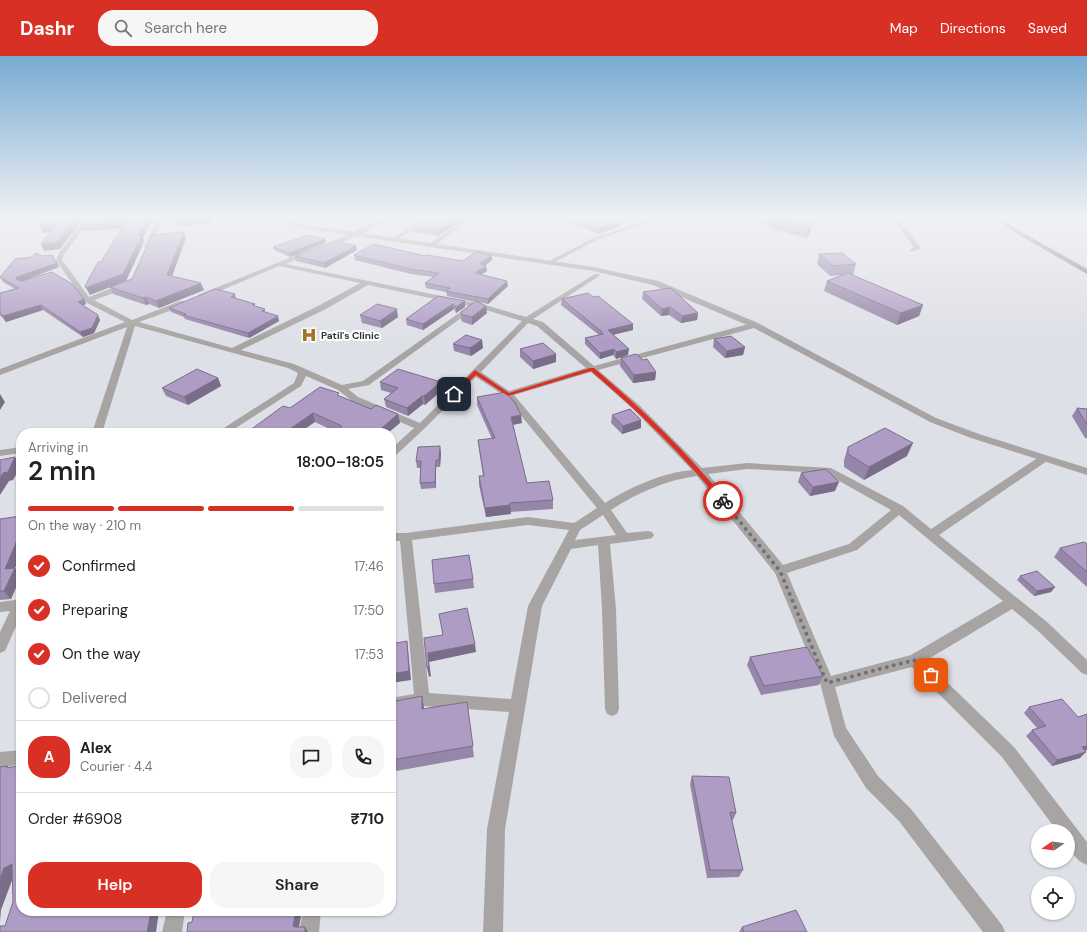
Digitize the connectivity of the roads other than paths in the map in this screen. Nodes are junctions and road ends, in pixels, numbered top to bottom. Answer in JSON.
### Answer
{"nodes":[{"id":1,"x":60,"y":258,"type":"edge"},
{"id":2,"x":294,"y":258,"type":"edge"},
{"id":3,"x":518,"y":258,"type":"edge"},
{"id":4,"x":557,"y":258,"type":"edge"},
{"id":5,"x":1063,"y":258,"type":"edge"},
{"id":6,"x":549,"y":262,"type":"junction"},
{"id":7,"x":278,"y":264,"type":"junction"},
{"id":8,"x":1087,"y":272,"type":"edge"},
{"id":9,"x":597,"y":275,"type":"dead end"},
{"id":10,"x":130,"y":283,"type":"edge"},
{"id":11,"x":366,"y":283,"type":"junction"},
{"id":12,"x":88,"y":300,"type":"junction"},
{"id":13,"x":475,"y":305,"type":"junction"},
{"id":14,"x":527,"y":320,"type":"junction"},
{"id":15,"x":132,"y":323,"type":"junction"},
{"id":16,"x":756,"y":325,"type":"junction"},
{"id":17,"x":232,"y":351,"type":"junction"},
{"id":18,"x":592,"y":369,"type":"junction"},
{"id":19,"x":0,"y":372,"type":"edge"},
{"id":20,"x":303,"y":372,"type":"junction"},
{"id":21,"x":475,"y":372,"type":"junction"},
{"id":22,"x":341,"y":388,"type":"junction"},
{"id":23,"x":508,"y":394,"type":"junction"},
{"id":24,"x":421,"y":427,"type":"junction"},
{"id":25,"x":99,"y":428,"type":"edge"},
{"id":26,"x":229,"y":428,"type":"edge"},
{"id":27,"x":396,"y":450,"type":"edge"},
{"id":28,"x":16,"y":451,"type":"edge"},
{"id":29,"x":0,"y":453,"type":"edge"},
{"id":30,"x":1043,"y":459,"type":"junction"},
{"id":31,"x":700,"y":472,"type":"junction"},
{"id":32,"x":1087,"y":472,"type":"edge"},
{"id":33,"x":604,"y":509,"type":"junction"},
{"id":34,"x":899,"y":509,"type":"junction"},
{"id":35,"x":576,"y":526,"type":"junction"},
{"id":36,"x":648,"y":535,"type":"dead end"},
{"id":37,"x":930,"y":535,"type":"junction"},
{"id":38,"x":396,"y":537,"type":"edge"},
{"id":39,"x":406,"y":537,"type":"junction"},
{"id":40,"x":624,"y":538,"type":"junction"},
{"id":41,"x":604,"y":540,"type":"junction"},
{"id":42,"x":566,"y":545,"type":"junction"},
{"id":43,"x":780,"y":571,"type":"junction"},
{"id":44,"x":1012,"y":602,"type":"junction"},
{"id":45,"x":16,"y":604,"type":"edge"},
{"id":46,"x":0,"y":607,"type":"edge"},
{"id":47,"x":16,"y":613,"type":"edge"},
{"id":48,"x":0,"y":647,"type":"edge"},
{"id":49,"x":914,"y":660,"type":"junction"},
{"id":50,"x":1087,"y":669,"type":"edge"},
{"id":51,"x":827,"y":683,"type":"junction"},
{"id":52,"x":422,"y":699,"type":"junction"},
{"id":53,"x":396,"y":704,"type":"edge"},
{"id":54,"x":518,"y":706,"type":"junction"},
{"id":55,"x":612,"y":709,"type":"dead end"},
{"id":56,"x":16,"y":758,"type":"edge"},
{"id":57,"x":0,"y":760,"type":"edge"},
{"id":58,"x":1063,"y":824,"type":"edge"},
{"id":59,"x":1075,"y":840,"type":"edge"},
{"id":60,"x":1087,"y":856,"type":"edge"},
{"id":61,"x":175,"y":916,"type":"edge"},
{"id":62,"x":311,"y":916,"type":"edge"},
{"id":63,"x":172,"y":932,"type":"edge"},
{"id":64,"x":309,"y":932,"type":"edge"},
{"id":65,"x":493,"y":932,"type":"edge"},
{"id":66,"x":995,"y":932,"type":"edge"}],
"edges":[{"from":1,"to":12,"type":"street"},
{"from":2,"to":7,"type":"street"},
{"from":3,"to":6,"type":"street"},
{"from":4,"to":6,"type":"street"},
{"from":5,"to":8,"type":"main road"},
{"from":6,"to":16,"type":"street"},
{"from":7,"to":11,"type":"street"},
{"from":7,"to":15,"type":"street"},
{"from":9,"to":14,"type":"street"},
{"from":10,"to":12,"type":"street"},
{"from":11,"to":13,"type":"street"},
{"from":11,"to":17,"type":"street"},
{"from":12,"to":15,"type":"street"},
{"from":13,"to":14,"type":"street"},
{"from":13,"to":22,"type":"street"},
{"from":14,"to":18,"type":"street"},
{"from":14,"to":21,"type":"street"},
{"from":15,"to":17,"type":"street"},
{"from":15,"to":19,"type":"street"},
{"from":15,"to":25,"type":"street"},
{"from":16,"to":18,"type":"street"},
{"from":16,"to":30,"type":"street"},
{"from":17,"to":20,"type":"street"},
{"from":18,"to":23,"type":"street"},
{"from":18,"to":31,"type":"street"},
{"from":20,"to":22,"type":"street"},
{"from":20,"to":26,"type":"street"},
{"from":21,"to":23,"type":"street"},
{"from":21,"to":24,"type":"street"},
{"from":22,"to":24,"type":"street"},
{"from":23,"to":33,"type":"street"},
{"from":24,"to":27,"type":"street"},
{"from":28,"to":29,"type":"street"},
{"from":30,"to":32,"type":"street"},
{"from":30,"to":37,"type":"street"},
{"from":31,"to":33,"type":"street"},
{"from":31,"to":34,"type":"street"},
{"from":31,"to":43,"type":"street"},
{"from":33,"to":35,"type":"street"},
{"from":33,"to":40,"type":"street"},
{"from":34,"to":37,"type":"street"},
{"from":34,"to":43,"type":"street"},
{"from":35,"to":39,"type":"street"},
{"from":35,"to":42,"type":"street"},
{"from":36,"to":40,"type":"street"},
{"from":37,"to":44,"type":"street"},
{"from":38,"to":39,"type":"street"},
{"from":39,"to":52,"type":"street"},
{"from":40,"to":41,"type":"street"},
{"from":41,"to":42,"type":"street"},
{"from":41,"to":55,"type":"street"},
{"from":42,"to":54,"type":"street"},
{"from":43,"to":51,"type":"street"},
{"from":44,"to":49,"type":"street"},
{"from":44,"to":50,"type":"street"},
{"from":45,"to":46,"type":"street"},
{"from":47,"to":48,"type":"street"},
{"from":49,"to":51,"type":"street"},
{"from":49,"to":58,"type":"street"},
{"from":51,"to":66,"type":"street"},
{"from":52,"to":53,"type":"street"},
{"from":52,"to":54,"type":"street"},
{"from":54,"to":65,"type":"street"},
{"from":56,"to":57,"type":"street"},
{"from":59,"to":60,"type":"street"},
{"from":61,"to":63,"type":"street"},
{"from":62,"to":64,"type":"street"}]}
